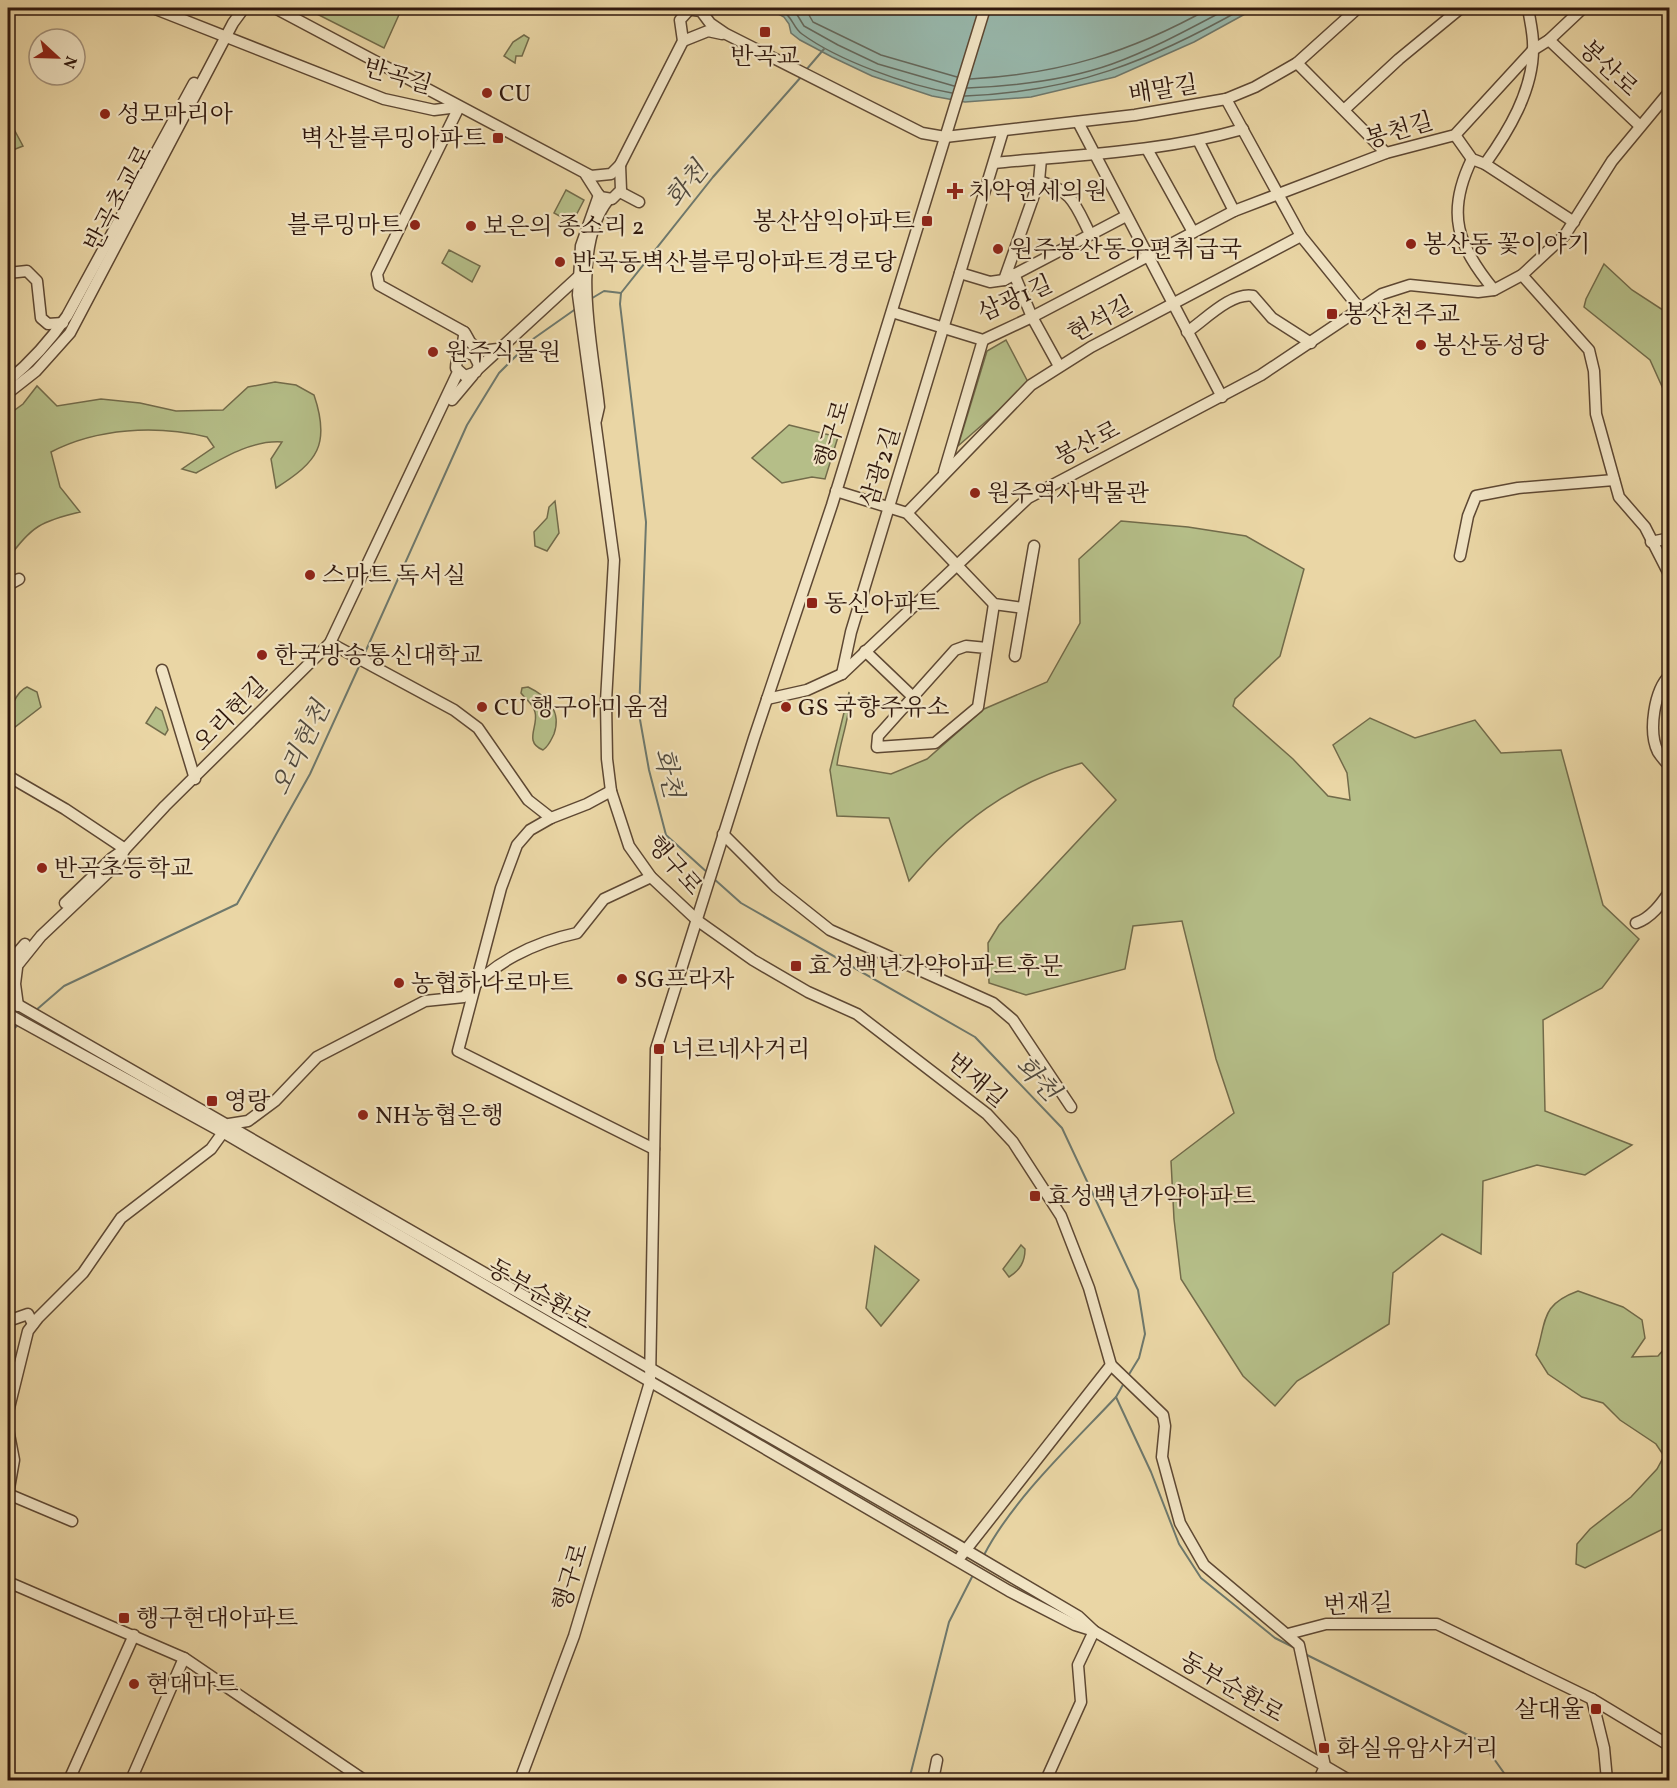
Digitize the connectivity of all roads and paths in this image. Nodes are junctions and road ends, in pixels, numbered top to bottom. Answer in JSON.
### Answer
{"nodes":[{"id":1,"x":153,"y":8,"type":"edge"},
{"id":2,"x":236,"y":8,"type":"edge"},
{"id":3,"x":248,"y":8,"type":"edge"},
{"id":4,"x":275,"y":8,"type":"edge"},
{"id":5,"x":985,"y":8,"type":"edge"},
{"id":6,"x":1358,"y":8,"type":"edge"},
{"id":7,"x":1461,"y":8,"type":"edge"},
{"id":8,"x":1528,"y":8,"type":"edge"},
{"id":9,"x":1583,"y":8,"type":"edge"},
{"id":10,"x":682,"y":10,"type":"edge"},
{"id":11,"x":705,"y":14,"type":"junction"},
{"id":12,"x":682,"y":29,"type":"junction"},
{"id":13,"x":224,"y":34,"type":"junction"},
{"id":14,"x":726,"y":34,"type":"junction"},
{"id":15,"x":699,"y":35,"type":"junction"},
{"id":16,"x":1549,"y":40,"type":"junction"},
{"id":17,"x":683,"y":41,"type":"junction"},
{"id":18,"x":1533,"y":50,"type":"junction"},
{"id":19,"x":1297,"y":63,"type":"junction"},
{"id":20,"x":1670,"y":91,"type":"edge"},
{"id":21,"x":1226,"y":99,"type":"junction"},
{"id":22,"x":459,"y":107,"type":"junction"},
{"id":23,"x":1345,"y":109,"type":"junction"},
{"id":24,"x":1078,"y":122,"type":"junction"},
{"id":25,"x":1641,"y":126,"type":"junction"},
{"id":26,"x":1243,"y":129,"type":"junction"},
{"id":27,"x":1003,"y":131,"type":"junction"},
{"id":28,"x":1455,"y":135,"type":"junction"},
{"id":29,"x":945,"y":137,"type":"junction"},
{"id":30,"x":1199,"y":142,"type":"junction"},
{"id":31,"x":1147,"y":149,"type":"junction"},
{"id":32,"x":1386,"y":153,"type":"junction"},
{"id":33,"x":1094,"y":154,"type":"junction"},
{"id":34,"x":1041,"y":159,"type":"junction"},
{"id":35,"x":1472,"y":159,"type":"junction"},
{"id":36,"x":994,"y":163,"type":"junction"},
{"id":37,"x":1485,"y":164,"type":"junction"},
{"id":38,"x":585,"y":175,"type":"junction"},
{"id":39,"x":611,"y":176,"type":"junction"},
{"id":40,"x":1039,"y":182,"type":"junction"},
{"id":41,"x":620,"y":192,"type":"junction"},
{"id":42,"x":1279,"y":193,"type":"junction"},
{"id":43,"x":601,"y":195,"type":"junction"},
{"id":44,"x":639,"y":202,"type":"dead end"},
{"id":45,"x":1233,"y":211,"type":"junction"},
{"id":46,"x":1126,"y":216,"type":"junction"},
{"id":47,"x":1574,"y":222,"type":"junction"},
{"id":48,"x":1193,"y":232,"type":"junction"},
{"id":49,"x":1090,"y":234,"type":"junction"},
{"id":50,"x":1301,"y":236,"type":"junction"},
{"id":51,"x":1147,"y":255,"type":"junction"},
{"id":52,"x":8,"y":273,"type":"edge"},
{"id":53,"x":960,"y":273,"type":"junction"},
{"id":54,"x":1014,"y":274,"type":"junction"},
{"id":55,"x":1522,"y":275,"type":"junction"},
{"id":56,"x":580,"y":278,"type":"junction"},
{"id":57,"x":1004,"y":280,"type":"junction"},
{"id":58,"x":1494,"y":290,"type":"junction"},
{"id":59,"x":1172,"y":303,"type":"junction"},
{"id":60,"x":1360,"y":309,"type":"junction"},
{"id":61,"x":892,"y":312,"type":"junction"},
{"id":62,"x":1032,"y":317,"type":"junction"},
{"id":63,"x":63,"y":323,"type":"junction"},
{"id":64,"x":943,"y":328,"type":"junction"},
{"id":65,"x":464,"y":332,"type":"junction"},
{"id":66,"x":1187,"y":332,"type":"junction"},
{"id":67,"x":983,"y":340,"type":"junction"},
{"id":68,"x":1311,"y":343,"type":"junction"},
{"id":69,"x":498,"y":349,"type":"junction"},
{"id":70,"x":477,"y":353,"type":"junction"},
{"id":71,"x":459,"y":357,"type":"junction"},
{"id":72,"x":1059,"y":366,"type":"junction"},
{"id":73,"x":458,"y":372,"type":"junction"},
{"id":74,"x":476,"y":372,"type":"junction"},
{"id":75,"x":8,"y":381,"type":"edge"},
{"id":76,"x":8,"y":393,"type":"edge"},
{"id":77,"x":1222,"y":397,"type":"junction"},
{"id":78,"x":430,"y":436,"type":"junction"},
{"id":79,"x":944,"y":472,"type":"junction"},
{"id":80,"x":1614,"y":480,"type":"junction"},
{"id":81,"x":836,"y":491,"type":"junction"},
{"id":82,"x":890,"y":507,"type":"junction"},
{"id":83,"x":906,"y":513,"type":"junction"},
{"id":84,"x":1670,"y":538,"type":"edge"},
{"id":85,"x":1651,"y":542,"type":"junction"},
{"id":86,"x":1034,"y":546,"type":"dead end"},
{"id":87,"x":1460,"y":556,"type":"dead end"},
{"id":88,"x":958,"y":563,"type":"junction"},
{"id":89,"x":1670,"y":576,"type":"edge"},
{"id":90,"x":19,"y":579,"type":"dead end"},
{"id":91,"x":8,"y":585,"type":"edge"},
{"id":92,"x":994,"y":604,"type":"junction"},
{"id":93,"x":1023,"y":608,"type":"junction"},
{"id":94,"x":335,"y":646,"type":"junction"},
{"id":95,"x":987,"y":648,"type":"junction"},
{"id":96,"x":865,"y":651,"type":"junction"},
{"id":97,"x":1015,"y":656,"type":"dead end"},
{"id":98,"x":162,"y":670,"type":"dead end"},
{"id":99,"x":842,"y":674,"type":"junction"},
{"id":100,"x":1670,"y":675,"type":"edge"},
{"id":101,"x":913,"y":697,"type":"junction"},
{"id":102,"x":767,"y":699,"type":"junction"},
{"id":103,"x":1670,"y":767,"type":"edge"},
{"id":104,"x":8,"y":776,"type":"edge"},
{"id":105,"x":195,"y":779,"type":"junction"},
{"id":106,"x":611,"y":791,"type":"junction"},
{"id":107,"x":551,"y":818,"type":"junction"},
{"id":108,"x":723,"y":834,"type":"junction"},
{"id":109,"x":125,"y":849,"type":"junction"},
{"id":110,"x":651,"y":877,"type":"junction"},
{"id":111,"x":1670,"y":891,"type":"edge"},
{"id":112,"x":698,"y":921,"type":"junction"},
{"id":113,"x":1636,"y":923,"type":"dead end"},
{"id":114,"x":12,"y":960,"type":"edge"},
{"id":115,"x":8,"y":977,"type":"edge"},
{"id":116,"x":475,"y":983,"type":"junction"},
{"id":117,"x":8,"y":999,"type":"edge"},
{"id":118,"x":18,"y":1006,"type":"junction"},
{"id":119,"x":9,"y":1015,"type":"edge"},
{"id":120,"x":93,"y":1055,"type":"junction"},
{"id":121,"x":1071,"y":1107,"type":"dead end"},
{"id":122,"x":226,"y":1129,"type":"junction"},
{"id":123,"x":654,"y":1149,"type":"junction"},
{"id":124,"x":8,"y":1321,"type":"edge"},
{"id":125,"x":33,"y":1324,"type":"junction"},
{"id":126,"x":1113,"y":1367,"type":"junction"},
{"id":127,"x":651,"y":1368,"type":"junction"},
{"id":128,"x":650,"y":1382,"type":"junction"},
{"id":129,"x":8,"y":1412,"type":"edge"},
{"id":130,"x":8,"y":1429,"type":"edge"},
{"id":131,"x":8,"y":1494,"type":"edge"},
{"id":132,"x":72,"y":1521,"type":"dead end"},
{"id":133,"x":969,"y":1552,"type":"junction"},
{"id":134,"x":963,"y":1563,"type":"junction"},
{"id":135,"x":8,"y":1582,"type":"edge"},
{"id":136,"x":1094,"y":1631,"type":"junction"},
{"id":137,"x":1288,"y":1634,"type":"junction"},
{"id":138,"x":134,"y":1635,"type":"junction"},
{"id":139,"x":184,"y":1658,"type":"junction"},
{"id":140,"x":1592,"y":1699,"type":"junction"},
{"id":141,"x":1670,"y":1746,"type":"edge"},
{"id":142,"x":937,"y":1760,"type":"dead end"},
{"id":143,"x":1325,"y":1766,"type":"junction"},
{"id":144,"x":69,"y":1780,"type":"edge"},
{"id":145,"x":131,"y":1780,"type":"edge"},
{"id":146,"x":364,"y":1780,"type":"edge"},
{"id":147,"x":519,"y":1780,"type":"edge"},
{"id":148,"x":933,"y":1780,"type":"edge"},
{"id":149,"x":1046,"y":1780,"type":"edge"},
{"id":150,"x":1318,"y":1780,"type":"edge"},
{"id":151,"x":1349,"y":1780,"type":"edge"},
{"id":152,"x":1607,"y":1780,"type":"edge"}],
"edges":[{"from":1,"to":13,"type":"street","name":"반곡길"},
{"from":2,"to":13,"type":"street","name":"반곡초교로"},
{"from":3,"to":13,"type":"street","name":"반곡초교로"},
{"from":4,"to":22,"type":"street"},
{"from":5,"to":29,"type":"street","name":"행구로"},
{"from":6,"to":19,"type":"street","name":"배말길"},
{"from":7,"to":23,"type":"street"},
{"from":8,"to":18,"type":"street"},
{"from":9,"to":16,"type":"street","name":"봉천길"},
{"from":10,"to":11,"type":"street"},
{"from":10,"to":12,"type":"street"},
{"from":11,"to":14,"type":"street"},
{"from":11,"to":15,"type":"street"},
{"from":12,"to":15,"type":"street"},
{"from":12,"to":17,"type":"street"},
{"from":13,"to":22,"type":"street","name":"반곡길"},
{"from":13,"to":63,"type":"street","name":"반곡초교로"},
{"from":13,"to":76,"type":"street","name":"반곡초교로"},
{"from":14,"to":15,"type":"street"},
{"from":14,"to":29,"type":"street"},
{"from":15,"to":17,"type":"street"},
{"from":16,"to":18,"type":"street","name":"봉천길"},
{"from":16,"to":25,"type":"street","name":"봉산로"},
{"from":17,"to":39,"type":"street"},
{"from":18,"to":28,"type":"street","name":"봉천길"},
{"from":18,"to":37,"type":"street"},
{"from":19,"to":21,"type":"street","name":"배말길"},
{"from":19,"to":23,"type":"street"},
{"from":20,"to":25,"type":"street","name":"봉산로"},
{"from":21,"to":24,"type":"street","name":"배말길"},
{"from":21,"to":26,"type":"street"},
{"from":22,"to":38,"type":"street","name":"반곡길"},
{"from":22,"to":65,"type":"street"},
{"from":23,"to":32,"type":"street"},
{"from":24,"to":27,"type":"street","name":"배말길"},
{"from":24,"to":33,"type":"street"},
{"from":25,"to":47,"type":"street","name":"봉산로"},
{"from":26,"to":30,"type":"street"},
{"from":26,"to":42,"type":"street"},
{"from":27,"to":29,"type":"street","name":"배말길"},
{"from":27,"to":36,"type":"street","name":"삼광2길"},
{"from":28,"to":32,"type":"street","name":"봉천길"},
{"from":28,"to":35,"type":"street"},
{"from":29,"to":61,"type":"street","name":"행구로"},
{"from":30,"to":31,"type":"street"},
{"from":30,"to":45,"type":"street"},
{"from":31,"to":33,"type":"street"},
{"from":31,"to":48,"type":"street"},
{"from":32,"to":42,"type":"street","name":"봉천길"},
{"from":33,"to":34,"type":"street"},
{"from":33,"to":46,"type":"street"},
{"from":34,"to":36,"type":"street"},
{"from":34,"to":40,"type":"street"},
{"from":35,"to":37,"type":"street"},
{"from":35,"to":58,"type":"street"},
{"from":36,"to":53,"type":"street","name":"삼광2길"},
{"from":37,"to":47,"type":"street"},
{"from":38,"to":39,"type":"street"},
{"from":38,"to":43,"type":"street"},
{"from":39,"to":41,"type":"street"},
{"from":39,"to":43,"type":"street"},
{"from":40,"to":49,"type":"street"},
{"from":40,"to":57,"type":"street"},
{"from":41,"to":43,"type":"street"},
{"from":41,"to":44,"type":"street"},
{"from":42,"to":45,"type":"street","name":"삼광1길"},
{"from":42,"to":50,"type":"street"},
{"from":43,"to":56,"type":"street"},
{"from":45,"to":48,"type":"street","name":"삼광1길"},
{"from":46,"to":49,"type":"street"},
{"from":46,"to":51,"type":"street"},
{"from":47,"to":55,"type":"street","name":"봉산로"},
{"from":48,"to":51,"type":"street","name":"삼광1길"},
{"from":49,"to":54,"type":"street"},
{"from":50,"to":59,"type":"street","name":"현석길"},
{"from":50,"to":60,"type":"street"},
{"from":51,"to":59,"type":"street"},
{"from":51,"to":62,"type":"street","name":"삼광1길"},
{"from":52,"to":63,"type":"street"},
{"from":53,"to":57,"type":"street"},
{"from":53,"to":64,"type":"street","name":"삼광2길"},
{"from":54,"to":57,"type":"street"},
{"from":54,"to":62,"type":"street"},
{"from":55,"to":58,"type":"street","name":"봉산로"},
{"from":55,"to":80,"type":"street"},
{"from":56,"to":69,"type":"street"},
{"from":56,"to":106,"type":"street","name":"행구로"},
{"from":58,"to":60,"type":"street","name":"봉산로"},
{"from":59,"to":66,"type":"street"},
{"from":59,"to":72,"type":"street","name":"현석길"},
{"from":60,"to":68,"type":"street","name":"봉산로"},
{"from":61,"to":64,"type":"street","name":"삼광1길"},
{"from":61,"to":81,"type":"street","name":"행구로"},
{"from":62,"to":67,"type":"street","name":"삼광1길"},
{"from":62,"to":72,"type":"street"},
{"from":63,"to":75,"type":"street","name":"반곡초교로"},
{"from":64,"to":67,"type":"street","name":"삼광1길"},
{"from":64,"to":82,"type":"street","name":"삼광2길"},
{"from":65,"to":70,"type":"street"},
{"from":65,"to":71,"type":"street"},
{"from":66,"to":68,"type":"street"},
{"from":66,"to":77,"type":"street"},
{"from":67,"to":79,"type":"street","name":"현석길"},
{"from":68,"to":77,"type":"street","name":"봉산로"},
{"from":69,"to":70,"type":"street"},
{"from":69,"to":74,"type":"street"},
{"from":70,"to":71,"type":"street"},
{"from":70,"to":74,"type":"street"},
{"from":71,"to":73,"type":"street"},
{"from":72,"to":79,"type":"street","name":"현석길"},
{"from":73,"to":74,"type":"street"},
{"from":73,"to":78,"type":"street","name":"오리현길"},
{"from":74,"to":78,"type":"street"},
{"from":77,"to":88,"type":"street","name":"봉산로"},
{"from":78,"to":94,"type":"street","name":"오리현길"},
{"from":79,"to":83,"type":"street","name":"현석길"},
{"from":80,"to":85,"type":"street"},
{"from":80,"to":87,"type":"street"},
{"from":81,"to":82,"type":"street"},
{"from":81,"to":102,"type":"street","name":"행구로"},
{"from":82,"to":83,"type":"street"},
{"from":82,"to":99,"type":"street","name":"삼광2길"},
{"from":83,"to":88,"type":"street"},
{"from":84,"to":85,"type":"street"},
{"from":85,"to":89,"type":"street"},
{"from":86,"to":93,"type":"street"},
{"from":88,"to":92,"type":"street"},
{"from":88,"to":96,"type":"street","name":"봉산로"},
{"from":90,"to":91,"type":"street"},
{"from":92,"to":93,"type":"street"},
{"from":92,"to":95,"type":"street"},
{"from":93,"to":97,"type":"street"},
{"from":94,"to":105,"type":"street","name":"오리현길"},
{"from":94,"to":107,"type":"street"},
{"from":95,"to":101,"type":"street"},
{"from":95,"to":101,"type":"street"},
{"from":96,"to":99,"type":"street","name":"봉산로"},
{"from":96,"to":101,"type":"street"},
{"from":98,"to":105,"type":"street"},
{"from":99,"to":102,"type":"street","name":"봉산로"},
{"from":100,"to":103,"type":"street"},
{"from":102,"to":108,"type":"street","name":"행구로"},
{"from":104,"to":109,"type":"street"},
{"from":105,"to":109,"type":"street","name":"오리현길"},
{"from":106,"to":107,"type":"street"},
{"from":106,"to":110,"type":"street","name":"행구로"},
{"from":107,"to":116,"type":"street"},
{"from":108,"to":112,"type":"street","name":"행구로"},
{"from":108,"to":121,"type":"street"},
{"from":109,"to":114,"type":"street","name":"오리현길"},
{"from":110,"to":112,"type":"street","name":"행구로"},
{"from":110,"to":116,"type":"street"},
{"from":111,"to":113,"type":"street"},
{"from":112,"to":123,"type":"street","name":"행구로"},
{"from":112,"to":126,"type":"street","name":"번재길"},
{"from":114,"to":115,"type":"street","name":"오리현길"},
{"from":114,"to":118,"type":"street"},
{"from":116,"to":122,"type":"street"},
{"from":116,"to":123,"type":"street"},
{"from":117,"to":118,"type":"street"},
{"from":118,"to":120,"type":"street"},
{"from":119,"to":120,"type":"street"},
{"from":120,"to":122,"type":"street","name":"동부순환로"},
{"from":122,"to":125,"type":"street"},
{"from":122,"to":127,"type":"street","name":"동부순환로"},
{"from":122,"to":128,"type":"street","name":"동부순환로"},
{"from":123,"to":127,"type":"street","name":"행구로"},
{"from":124,"to":125,"type":"street"},
{"from":125,"to":129,"type":"street"},
{"from":126,"to":133,"type":"street"},
{"from":126,"to":137,"type":"street"},
{"from":127,"to":128,"type":"street","name":"행구로"},
{"from":127,"to":133,"type":"street","name":"동부순환로"},
{"from":128,"to":134,"type":"street","name":"동부순환로"},
{"from":128,"to":147,"type":"street","name":"행구로"},
{"from":130,"to":131,"type":"street"},
{"from":131,"to":132,"type":"street"},
{"from":133,"to":134,"type":"street"},
{"from":133,"to":136,"type":"street","name":"동부순환로"},
{"from":134,"to":136,"type":"street","name":"동부순환로"},
{"from":135,"to":138,"type":"street"},
{"from":136,"to":143,"type":"street","name":"동부순환로"},
{"from":136,"to":149,"type":"street"},
{"from":137,"to":140,"type":"street","name":"번재길"},
{"from":137,"to":143,"type":"street"},
{"from":138,"to":139,"type":"street"},
{"from":138,"to":144,"type":"street"},
{"from":139,"to":145,"type":"street"},
{"from":139,"to":146,"type":"street"},
{"from":140,"to":141,"type":"street","name":"번재길"},
{"from":140,"to":152,"type":"street"},
{"from":142,"to":148,"type":"street"},
{"from":143,"to":150,"type":"street"},
{"from":143,"to":151,"type":"street","name":"동부순환로"}]}
